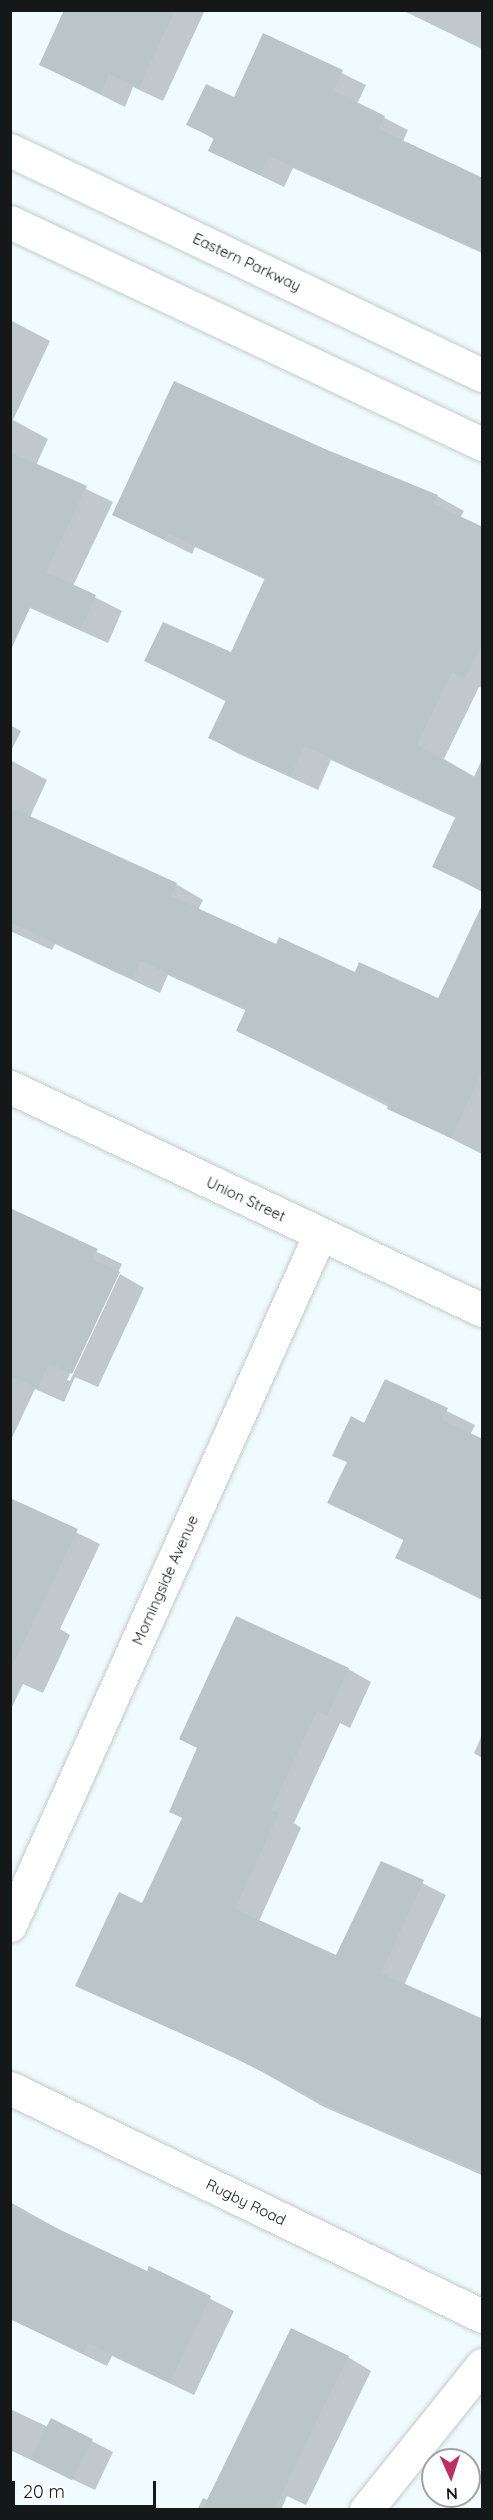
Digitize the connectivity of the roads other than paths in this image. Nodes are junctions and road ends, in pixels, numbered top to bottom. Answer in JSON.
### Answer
{"nodes":[{"id":1,"x":10,"y":150,"type":"edge"},
{"id":2,"x":10,"y":222,"type":"edge"},
{"id":3,"x":483,"y":375,"type":"edge"},
{"id":4,"x":483,"y":444,"type":"edge"},
{"id":5,"x":10,"y":1088,"type":"edge"},
{"id":6,"x":320,"y":1234,"type":"junction"},
{"id":7,"x":483,"y":1310,"type":"edge"},
{"id":8,"x":10,"y":1925,"type":"edge"},
{"id":9,"x":10,"y":2088,"type":"edge"},
{"id":10,"x":483,"y":2316,"type":"edge"},
{"id":11,"x":483,"y":2365,"type":"edge"},
{"id":12,"x":366,"y":2510,"type":"edge"}],
"edges":[{"from":1,"to":3,"type":"street","name":"Eastern Parkway"},
{"from":2,"to":4,"type":"street"},
{"from":5,"to":6,"type":"street","name":"Union Street"},
{"from":6,"to":7,"type":"street","name":"Union Street"},
{"from":6,"to":8,"type":"street","name":"Morningside Avenue"},
{"from":9,"to":10,"type":"street","name":"Rugby Road"},
{"from":11,"to":12,"type":"street"}]}
